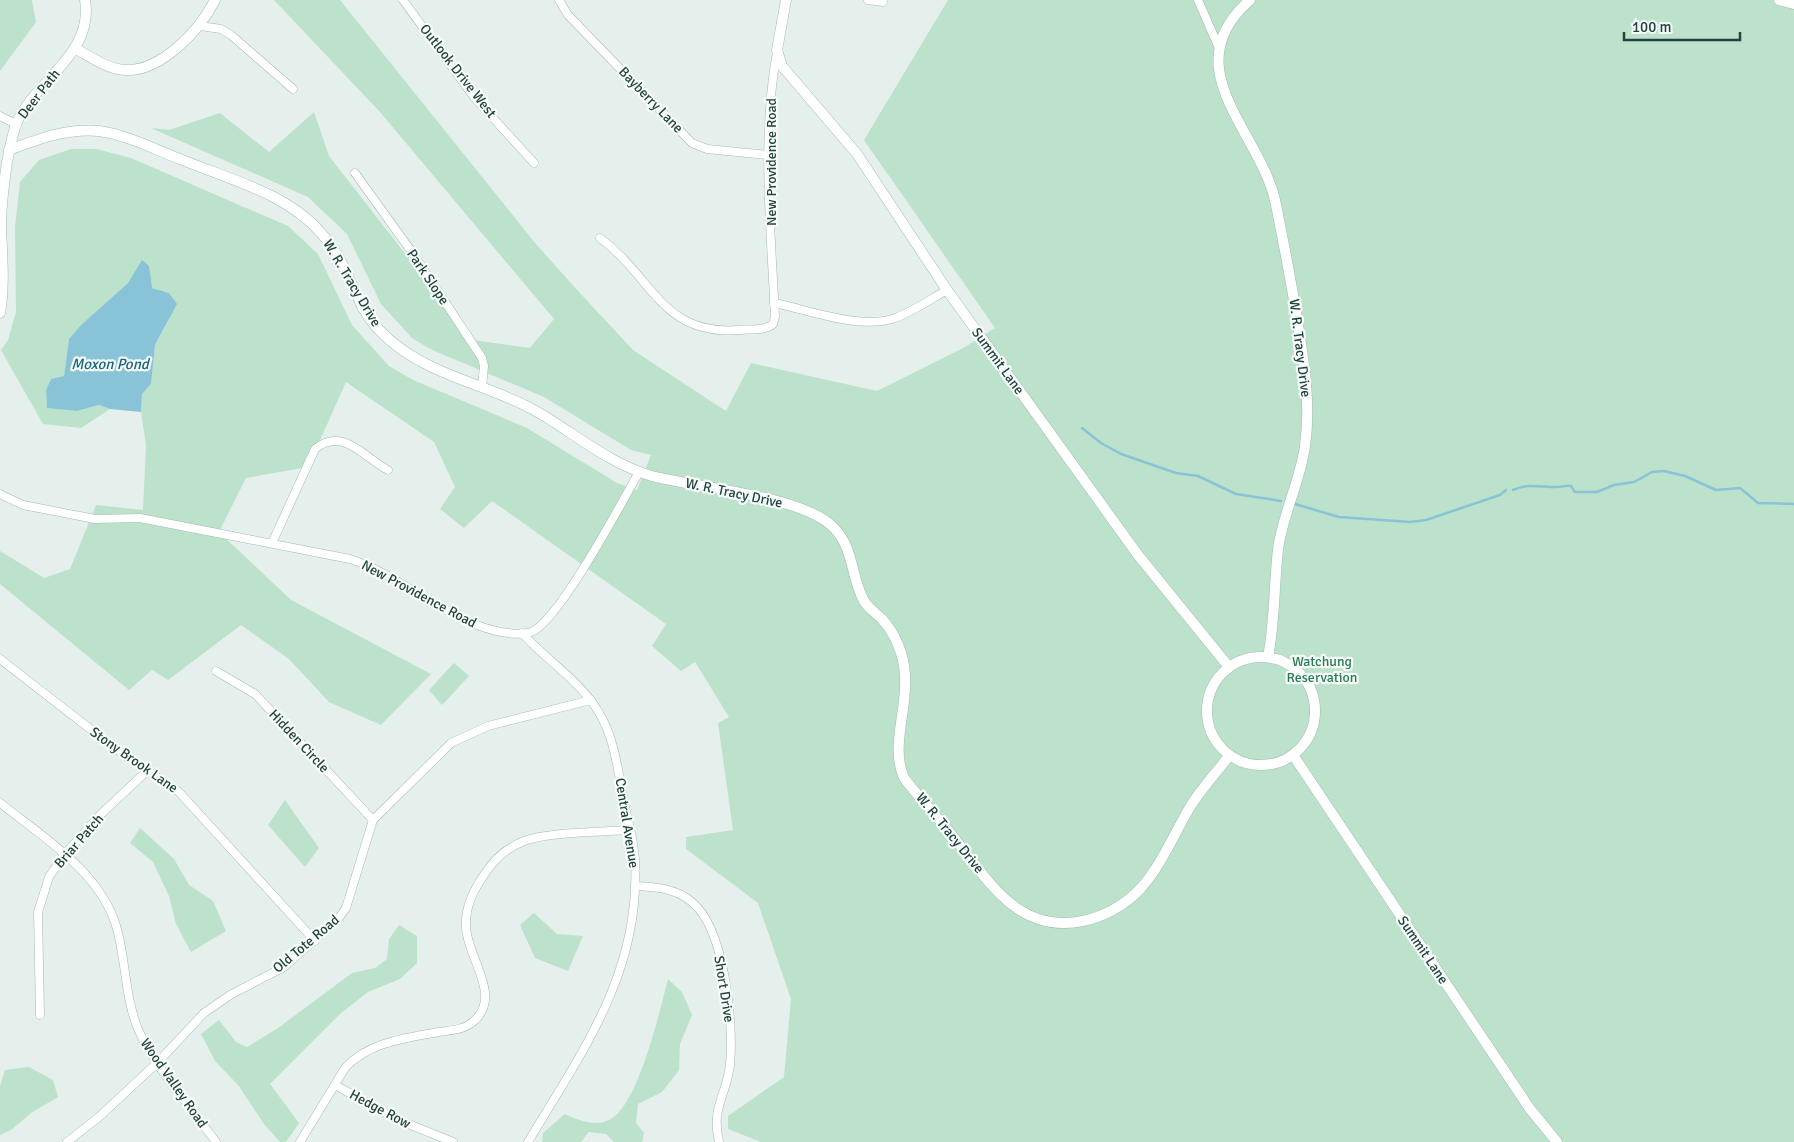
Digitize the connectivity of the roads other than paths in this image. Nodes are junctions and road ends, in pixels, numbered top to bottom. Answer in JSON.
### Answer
{"nodes":[{"id":1,"x":85,"y":0,"type":"edge"},
{"id":2,"x":215,"y":0,"type":"edge"},
{"id":3,"x":404,"y":0,"type":"edge"},
{"id":4,"x":559,"y":0,"type":"edge"},
{"id":5,"x":786,"y":0,"type":"edge"},
{"id":6,"x":868,"y":0,"type":"edge"},
{"id":7,"x":1198,"y":0,"type":"edge"},
{"id":8,"x":1250,"y":0,"type":"edge"},
{"id":9,"x":1778,"y":0,"type":"edge"},
{"id":10,"x":883,"y":2,"type":"dead end"},
{"id":11,"x":1794,"y":4,"type":"edge"},
{"id":12,"x":200,"y":26,"type":"junction"},
{"id":13,"x":1219,"y":48,"type":"junction"},
{"id":14,"x":76,"y":49,"type":"junction"},
{"id":15,"x":777,"y":50,"type":"junction"},
{"id":16,"x":293,"y":89,"type":"dead end"},
{"id":17,"x":0,"y":116,"type":"edge"},
{"id":18,"x":16,"y":124,"type":"junction"},
{"id":19,"x":10,"y":150,"type":"junction"},
{"id":20,"x":768,"y":155,"type":"junction"},
{"id":21,"x":534,"y":163,"type":"dead end"},
{"id":22,"x":355,"y":173,"type":"dead end"},
{"id":23,"x":600,"y":238,"type":"dead end"},
{"id":24,"x":947,"y":290,"type":"junction"},
{"id":25,"x":774,"y":303,"type":"junction"},
{"id":26,"x":0,"y":313,"type":"edge"},
{"id":27,"x":482,"y":387,"type":"junction"},
{"id":28,"x":388,"y":470,"type":"dead end"},
{"id":29,"x":639,"y":472,"type":"junction"},
{"id":30,"x":0,"y":494,"type":"edge"},
{"id":31,"x":272,"y":543,"type":"junction"},
{"id":32,"x":522,"y":633,"type":"junction"},
{"id":33,"x":1268,"y":657,"type":"junction"},
{"id":34,"x":0,"y":660,"type":"edge"},
{"id":35,"x":1229,"y":667,"type":"junction"},
{"id":36,"x":216,"y":671,"type":"dead end"},
{"id":37,"x":591,"y":700,"type":"junction"},
{"id":38,"x":1293,"y":755,"type":"junction"},
{"id":39,"x":1229,"y":756,"type":"junction"},
{"id":40,"x":147,"y":771,"type":"junction"},
{"id":41,"x":0,"y":803,"type":"edge"},
{"id":42,"x":373,"y":820,"type":"junction"},
{"id":43,"x":629,"y":830,"type":"junction"},
{"id":44,"x":65,"y":854,"type":"junction"},
{"id":45,"x":635,"y":886,"type":"junction"},
{"id":46,"x":315,"y":941,"type":"junction"},
{"id":47,"x":40,"y":1015,"type":"dead end"},
{"id":48,"x":158,"y":1062,"type":"junction"},
{"id":49,"x":335,"y":1085,"type":"junction"},
{"id":50,"x":67,"y":1142,"type":"edge"},
{"id":51,"x":216,"y":1142,"type":"edge"},
{"id":52,"x":300,"y":1142,"type":"edge"},
{"id":53,"x":453,"y":1142,"type":"edge"},
{"id":54,"x":528,"y":1142,"type":"edge"},
{"id":55,"x":719,"y":1142,"type":"edge"},
{"id":56,"x":1557,"y":1142,"type":"edge"}],
"edges":[{"from":1,"to":14,"type":"street","name":"Deer Path"},
{"from":2,"to":12,"type":"street"},
{"from":3,"to":21,"type":"street","name":"Outlook Drive West"},
{"from":4,"to":20,"type":"street","name":"Bayberry Lane"},
{"from":5,"to":15,"type":"street","name":"New Providence Road"},
{"from":6,"to":10,"type":"street"},
{"from":7,"to":13,"type":"street","name":"W. R. Tracy Drive"},
{"from":8,"to":13,"type":"street","name":"W. R. Tracy Drive"},
{"from":9,"to":11,"type":"street"},
{"from":12,"to":14,"type":"street"},
{"from":12,"to":16,"type":"street"},
{"from":13,"to":33,"type":"street","name":"W. R. Tracy Drive"},
{"from":14,"to":18,"type":"street","name":"Deer Path"},
{"from":15,"to":20,"type":"street","name":"New Providence Road"},
{"from":15,"to":24,"type":"street","name":"Summit Lane"},
{"from":17,"to":18,"type":"street"},
{"from":18,"to":19,"type":"street","name":"Deer Path"},
{"from":19,"to":26,"type":"street","name":"Deer Path"},
{"from":19,"to":27,"type":"street","name":"W. R. Tracy Drive"},
{"from":20,"to":25,"type":"street","name":"New Providence Road"},
{"from":22,"to":27,"type":"street","name":"Park Slope"},
{"from":23,"to":25,"type":"street","name":"New Providence Road"},
{"from":24,"to":25,"type":"street"},
{"from":24,"to":35,"type":"street","name":"Summit Lane"},
{"from":27,"to":29,"type":"street","name":"W. R. Tracy Drive"},
{"from":28,"to":31,"type":"street"},
{"from":29,"to":32,"type":"street"},
{"from":29,"to":39,"type":"street","name":"W. R. Tracy Drive"},
{"from":30,"to":31,"type":"street","name":"New Providence Road"},
{"from":31,"to":32,"type":"street","name":"New Providence Road"},
{"from":32,"to":37,"type":"street","name":"Central Avenue"},
{"from":33,"to":35,"type":"street"},
{"from":33,"to":38,"type":"street"},
{"from":34,"to":40,"type":"street","name":"Stony Brook Lane"},
{"from":35,"to":39,"type":"street"},
{"from":36,"to":42,"type":"street","name":"Hidden Circle"},
{"from":37,"to":42,"type":"street","name":"Old Tote Road"},
{"from":37,"to":43,"type":"street","name":"Central Avenue"},
{"from":38,"to":39,"type":"street"},
{"from":38,"to":56,"type":"street","name":"Summit Lane"},
{"from":40,"to":44,"type":"street","name":"Briar Patch"},
{"from":40,"to":46,"type":"street","name":"Stony Brook Lane"},
{"from":41,"to":44,"type":"street","name":"Wood Valley Road"},
{"from":42,"to":46,"type":"street","name":"Old Tote Road"},
{"from":43,"to":45,"type":"street","name":"Central Avenue"},
{"from":43,"to":49,"type":"street"},
{"from":44,"to":47,"type":"street","name":"Briar Patch"},
{"from":44,"to":48,"type":"street","name":"Wood Valley Road"},
{"from":45,"to":54,"type":"street","name":"Central Avenue"},
{"from":45,"to":55,"type":"street","name":"Short Drive"},
{"from":46,"to":48,"type":"street","name":"Old Tote Road"},
{"from":48,"to":50,"type":"street","name":"Old Tote Road"},
{"from":48,"to":51,"type":"street","name":"Wood Valley Road"},
{"from":49,"to":52,"type":"street"},
{"from":49,"to":53,"type":"street","name":"Hedge Row"}]}
